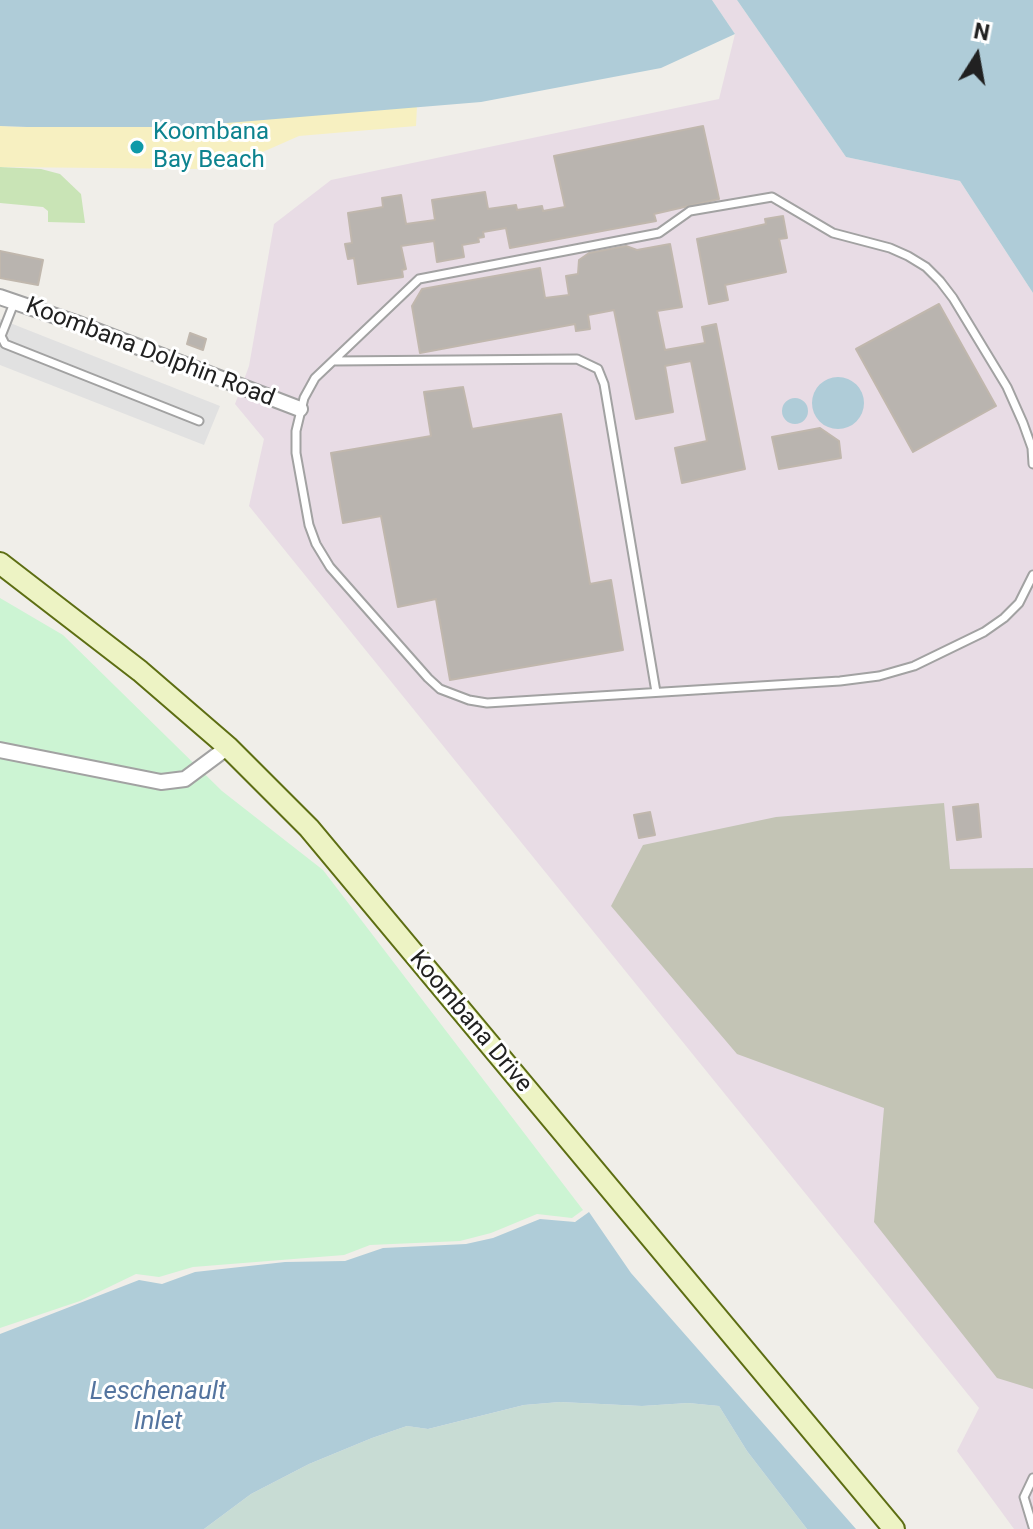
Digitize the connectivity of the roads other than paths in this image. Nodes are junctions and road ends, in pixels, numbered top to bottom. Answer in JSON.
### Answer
{"nodes":[{"id":1,"x":7,"y":299,"type":"edge"},
{"id":2,"x":333,"y":361,"type":"junction"},
{"id":3,"x":300,"y":409,"type":"junction"},
{"id":4,"x":199,"y":421,"type":"dead end"},
{"id":5,"x":1033,"y":464,"type":"edge"},
{"id":6,"x":0,"y":563,"type":"edge"},
{"id":7,"x":1033,"y":575,"type":"edge"},
{"id":8,"x":1030,"y":590,"type":"edge"},
{"id":9,"x":656,"y":692,"type":"junction"},
{"id":10,"x":228,"y":747,"type":"junction"},
{"id":11,"x":0,"y":750,"type":"edge"},
{"id":12,"x":1033,"y":1478,"type":"edge"},
{"id":13,"x":1033,"y":1527,"type":"edge"},
{"id":14,"x":894,"y":1529,"type":"edge"}],
"edges":[{"from":1,"to":3,"type":"street","name":"Koombana Dolphin Road"},
{"from":1,"to":4,"type":"lane"},
{"from":2,"to":3,"type":"lane"},
{"from":2,"to":5,"type":"lane"},
{"from":2,"to":9,"type":"lane"},
{"from":3,"to":9,"type":"lane"},
{"from":6,"to":10,"type":"main road","name":"Koombana Drive"},
{"from":7,"to":8,"type":"lane"},
{"from":8,"to":9,"type":"lane"},
{"from":10,"to":11,"type":"street"},
{"from":10,"to":14,"type":"main road","name":"Koombana Drive"},
{"from":12,"to":13,"type":"lane"}]}
